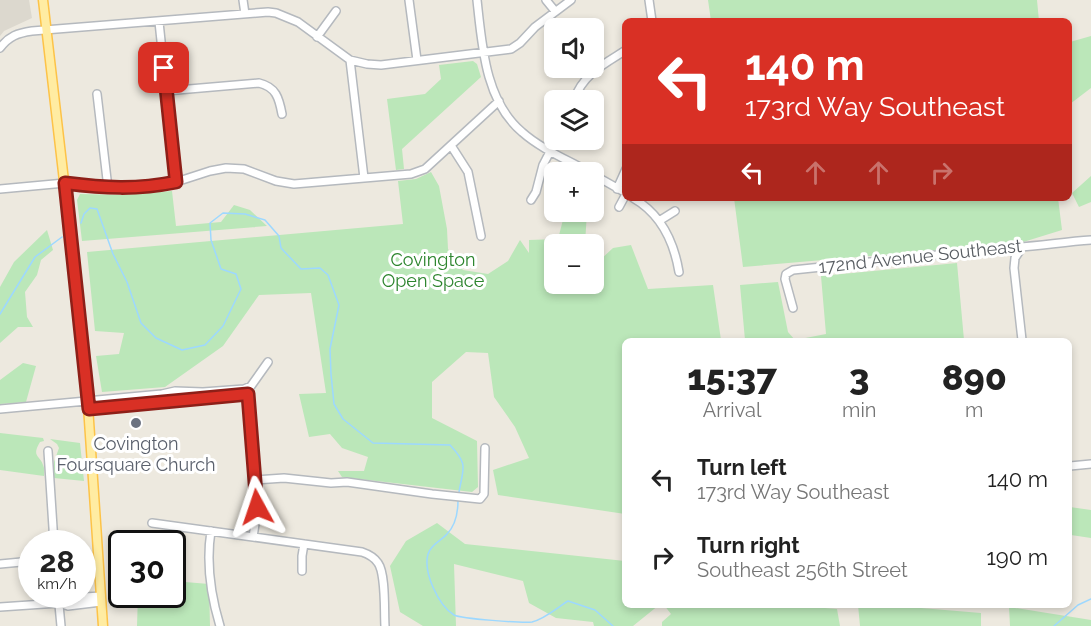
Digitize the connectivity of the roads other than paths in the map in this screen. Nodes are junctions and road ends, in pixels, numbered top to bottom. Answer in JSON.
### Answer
{"nodes":[{"id":1,"x":43,"y":0,"type":"edge"},
{"id":2,"x":243,"y":0,"type":"edge"},
{"id":3,"x":409,"y":0,"type":"edge"},
{"id":4,"x":477,"y":0,"type":"edge"},
{"id":5,"x":546,"y":0,"type":"edge"},
{"id":6,"x":571,"y":0,"type":"edge"},
{"id":7,"x":650,"y":0,"type":"edge"},
{"id":8,"x":336,"y":10,"type":"dead end"},
{"id":9,"x":555,"y":11,"type":"junction"},
{"id":10,"x":245,"y":14,"type":"junction"},
{"id":11,"x":652,"y":18,"type":"edge"},
{"id":12,"x":159,"y":21,"type":"junction"},
{"id":13,"x":46,"y":30,"type":"junction"},
{"id":14,"x":317,"y":37,"type":"junction"},
{"id":15,"x":0,"y":48,"type":"edge"},
{"id":16,"x":483,"y":53,"type":"junction"},
{"id":17,"x":622,"y":53,"type":"edge"},
{"id":18,"x":350,"y":60,"type":"junction"},
{"id":19,"x":417,"y":60,"type":"junction"},
{"id":20,"x":578,"y":90,"type":"edge"},
{"id":21,"x":166,"y":91,"type":"junction"},
{"id":22,"x":97,"y":94,"type":"dead end"},
{"id":23,"x":500,"y":101,"type":"junction"},
{"id":24,"x":282,"y":114,"type":"dead end"},
{"id":25,"x":544,"y":146,"type":"edge"},
{"id":26,"x":452,"y":147,"type":"junction"},
{"id":27,"x":551,"y":150,"type":"joint"},
{"id":28,"x":572,"y":162,"type":"edge"},
{"id":29,"x":364,"y":178,"type":"junction"},
{"id":30,"x":622,"y":178,"type":"edge"},
{"id":31,"x":604,"y":181,"type":"edge"},
{"id":32,"x":176,"y":182,"type":"junction"},
{"id":33,"x":65,"y":183,"type":"junction"},
{"id":34,"x":108,"y":188,"type":"junction"},
{"id":35,"x":0,"y":189,"type":"edge"},
{"id":36,"x":617,"y":189,"type":"junction"},
{"id":37,"x":622,"y":192,"type":"edge"},
{"id":38,"x":531,"y":200,"type":"dead end"},
{"id":39,"x":622,"y":201,"type":"edge"},
{"id":40,"x":637,"y":201,"type":"edge"},
{"id":41,"x":619,"y":207,"type":"dead end"},
{"id":42,"x":675,"y":211,"type":"dead end"},
{"id":43,"x":659,"y":221,"type":"junction"},
{"id":44,"x":481,"y":236,"type":"dead end"},
{"id":45,"x":1091,"y":240,"type":"edge"},
{"id":46,"x":1021,"y":249,"type":"junction"},
{"id":47,"x":679,"y":272,"type":"dead end"},
{"id":48,"x":793,"y":308,"type":"dead end"},
{"id":49,"x":1022,"y":338,"type":"edge"},
{"id":50,"x":268,"y":362,"type":"dead end"},
{"id":51,"x":89,"y":405,"type":"junction"},
{"id":52,"x":0,"y":409,"type":"edge"},
{"id":53,"x":485,"y":448,"type":"dead end"},
{"id":54,"x":48,"y":451,"type":"dead end"},
{"id":55,"x":1091,"y":464,"type":"edge"},
{"id":56,"x":1072,"y":466,"type":"edge"},
{"id":57,"x":255,"y":480,"type":"junction"},
{"id":58,"x":152,"y":523,"type":"dead end"},
{"id":59,"x":53,"y":530,"type":"edge"},
{"id":60,"x":211,"y":531,"type":"junction"},
{"id":61,"x":253,"y":537,"type":"junction"},
{"id":62,"x":304,"y":544,"type":"junction"},
{"id":63,"x":18,"y":562,"type":"edge"},
{"id":64,"x":0,"y":564,"type":"edge"},
{"id":65,"x":302,"y":571,"type":"dead end"},
{"id":66,"x":101,"y":599,"type":"junction"},
{"id":67,"x":96,"y":600,"type":"edge"},
{"id":68,"x":18,"y":606,"type":"edge"},
{"id":69,"x":0,"y":607,"type":"edge"},
{"id":70,"x":59,"y":608,"type":"edge"},
{"id":71,"x":61,"y":626,"type":"edge"},
{"id":72,"x":103,"y":626,"type":"edge"},
{"id":73,"x":219,"y":626,"type":"edge"},
{"id":74,"x":385,"y":626,"type":"edge"}],
"edges":[{"from":1,"to":13,"type":"main road"},
{"from":2,"to":10,"type":"street"},
{"from":3,"to":19,"type":"street"},
{"from":4,"to":16,"type":"street"},
{"from":5,"to":9,"type":"street"},
{"from":6,"to":9,"type":"street"},
{"from":7,"to":11,"type":"street"},
{"from":8,"to":14,"type":"street"},
{"from":9,"to":16,"type":"street"},
{"from":10,"to":12,"type":"street"},
{"from":10,"to":14,"type":"street"},
{"from":12,"to":13,"type":"street"},
{"from":12,"to":21,"type":"street"},
{"from":13,"to":15,"type":"street"},
{"from":13,"to":33,"type":"main road"},
{"from":14,"to":18,"type":"street"},
{"from":16,"to":19,"type":"street"},
{"from":16,"to":23,"type":"street"},
{"from":17,"to":20,"type":"street"},
{"from":18,"to":19,"type":"street"},
{"from":18,"to":29,"type":"street"},
{"from":21,"to":24,"type":"street"},
{"from":21,"to":32,"type":"street"},
{"from":22,"to":34,"type":"street"},
{"from":23,"to":25,"type":"street"},
{"from":23,"to":26,"type":"street"},
{"from":26,"to":29,"type":"street"},
{"from":26,"to":44,"type":"street"},
{"from":27,"to":28,"type":"street"},
{"from":27,"to":38,"type":"street"},
{"from":29,"to":32,"type":"street"},
{"from":30,"to":36,"type":"street"},
{"from":31,"to":36,"type":"street"},
{"from":32,"to":34,"type":"street"},
{"from":33,"to":34,"type":"street"},
{"from":33,"to":35,"type":"street"},
{"from":33,"to":51,"type":"main road"},
{"from":36,"to":37,"type":"street"},
{"from":39,"to":41,"type":"street"},
{"from":40,"to":43,"type":"street"},
{"from":42,"to":43,"type":"street"},
{"from":43,"to":47,"type":"street"},
{"from":45,"to":46,"type":"street","name":"172nd Avenue Southeast"},
{"from":46,"to":48,"type":"street","name":"172nd Avenue Southeast"},
{"from":46,"to":49,"type":"street"},
{"from":50,"to":51,"type":"street"},
{"from":51,"to":52,"type":"street"},
{"from":51,"to":57,"type":"street"},
{"from":51,"to":66,"type":"main road"},
{"from":53,"to":57,"type":"street"},
{"from":54,"to":59,"type":"street"},
{"from":55,"to":56,"type":"street"},
{"from":57,"to":61,"type":"street"},
{"from":58,"to":60,"type":"street"},
{"from":60,"to":61,"type":"street"},
{"from":60,"to":73,"type":"street"},
{"from":61,"to":62,"type":"street"},
{"from":62,"to":65,"type":"street"},
{"from":62,"to":74,"type":"street"},
{"from":63,"to":64,"type":"street"},
{"from":66,"to":67,"type":"street"},
{"from":66,"to":72,"type":"main road"},
{"from":68,"to":69,"type":"street"},
{"from":70,"to":71,"type":"street"}]}
